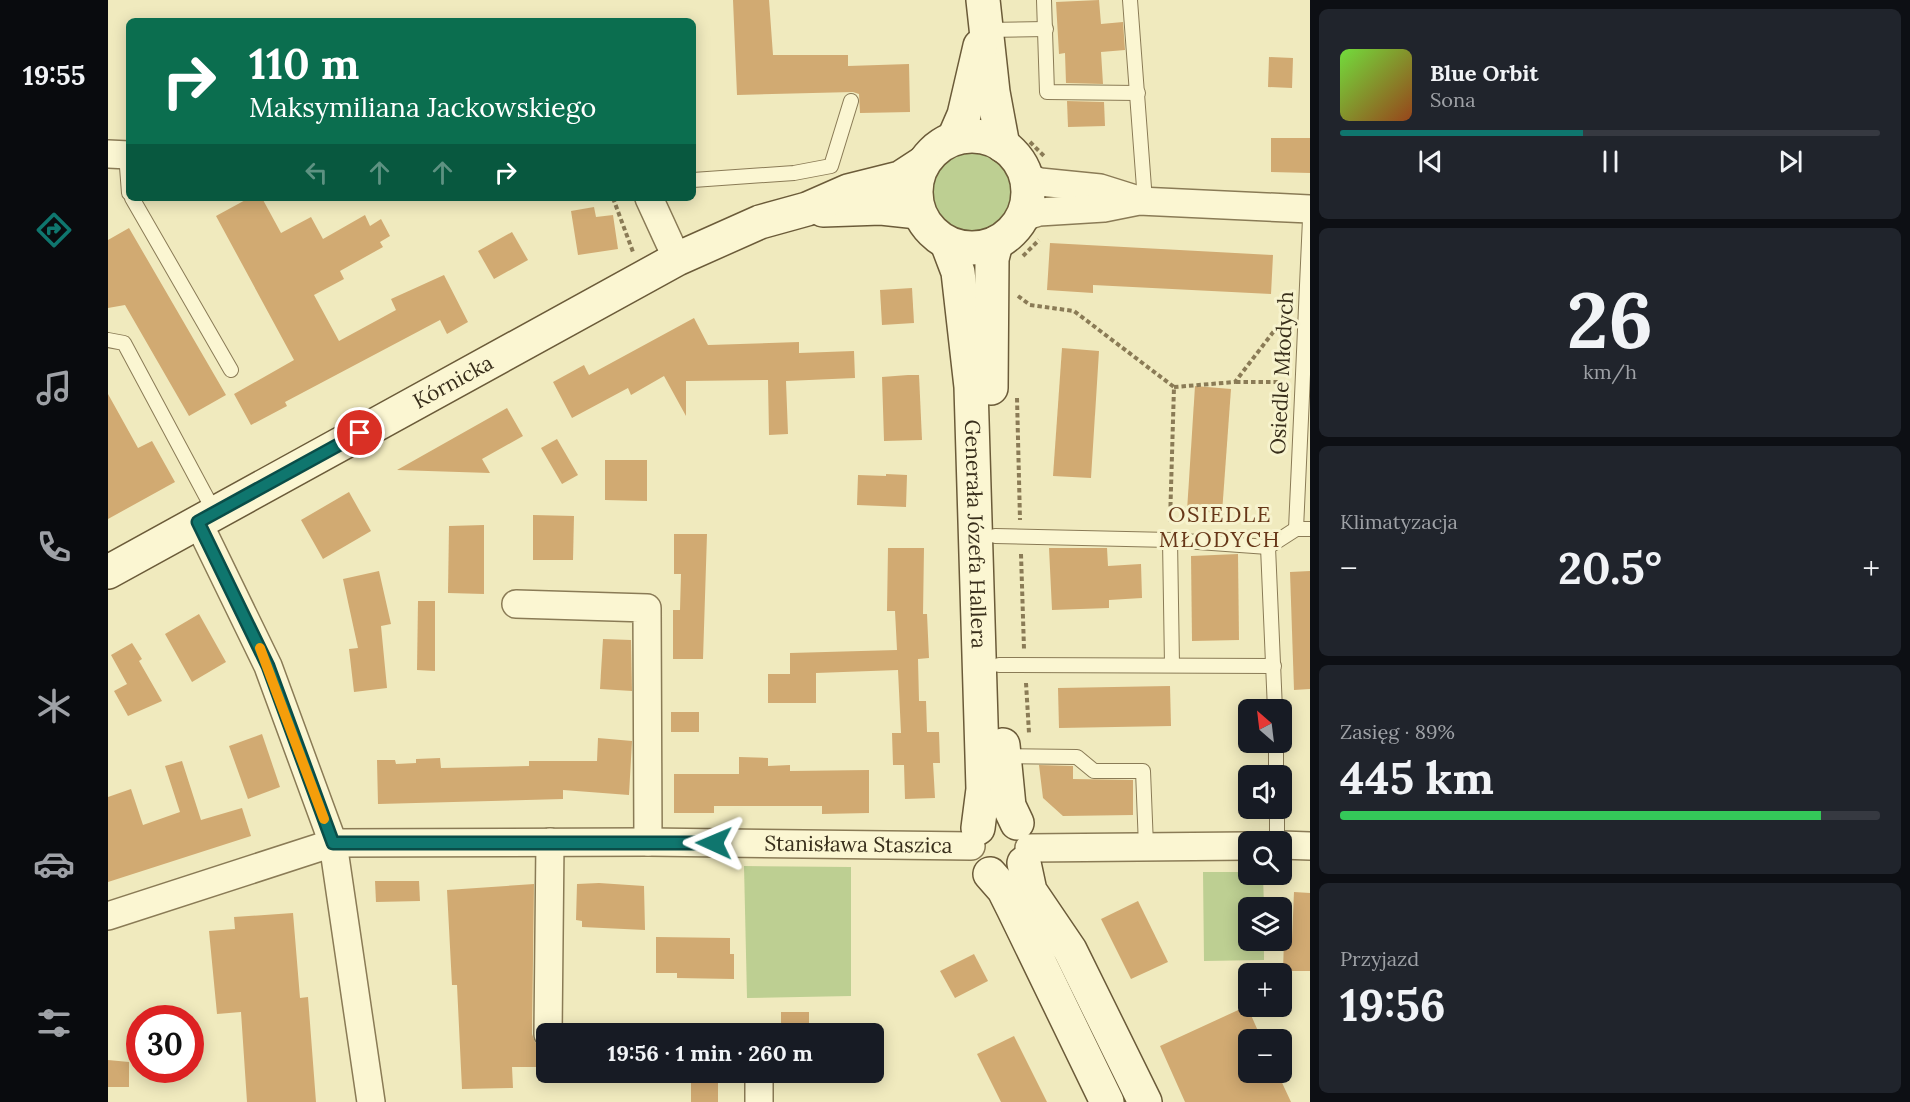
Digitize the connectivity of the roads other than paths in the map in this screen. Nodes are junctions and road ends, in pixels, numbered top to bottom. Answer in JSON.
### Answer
{"nodes":[{"id":1,"x":1044,"y":0,"type":"edge"},
{"id":2,"x":1131,"y":0,"type":"edge"},
{"id":3,"x":984,"y":15,"type":"edge"},
{"id":4,"x":1046,"y":29,"type":"junction"},
{"id":5,"x":1138,"y":93,"type":"junction"},
{"id":6,"x":851,"y":100,"type":"dead end"},
{"id":7,"x":954,"y":138,"type":"junction"},
{"id":8,"x":1003,"y":146,"type":"junction"},
{"id":9,"x":121,"y":154,"type":"edge"},
{"id":10,"x":923,"y":163,"type":"junction"},
{"id":11,"x":1026,"y":177,"type":"junction"},
{"id":12,"x":126,"y":178,"type":"edge"},
{"id":13,"x":696,"y":180,"type":"edge"},
{"id":14,"x":134,"y":201,"type":"edge"},
{"id":15,"x":650,"y":201,"type":"edge"},
{"id":16,"x":1142,"y":201,"type":"junction"},
{"id":17,"x":807,"y":209,"type":"junction"},
{"id":18,"x":1310,"y":209,"type":"edge"},
{"id":19,"x":918,"y":212,"type":"junction"},
{"id":20,"x":1023,"y":217,"type":"junction"},
{"id":21,"x":1310,"y":219,"type":"edge"},
{"id":22,"x":947,"y":243,"type":"junction"},
{"id":23,"x":996,"y":243,"type":"junction"},
{"id":24,"x":677,"y":259,"type":"junction"},
{"id":25,"x":108,"y":340,"type":"edge"},
{"id":26,"x":231,"y":370,"type":"dead end"},
{"id":27,"x":207,"y":518,"type":"junction"},
{"id":28,"x":1303,"y":529,"type":"edge"},
{"id":29,"x":995,"y":536,"type":"junction"},
{"id":30,"x":1170,"y":540,"type":"junction"},
{"id":31,"x":1268,"y":547,"type":"junction"},
{"id":32,"x":108,"y":572,"type":"edge"},
{"id":33,"x":516,"y":604,"type":"dead end"},
{"id":34,"x":999,"y":665,"type":"junction"},
{"id":35,"x":1172,"y":665,"type":"junction"},
{"id":36,"x":1275,"y":666,"type":"junction"},
{"id":37,"x":1275,"y":699,"type":"edge"},
{"id":38,"x":1004,"y":756,"type":"junction"},
{"id":39,"x":974,"y":837,"type":"junction"},
{"id":40,"x":550,"y":842,"type":"junction"},
{"id":41,"x":648,"y":842,"type":"junction"},
{"id":42,"x":333,"y":843,"type":"junction"},
{"id":43,"x":1023,"y":844,"type":"junction"},
{"id":44,"x":1292,"y":845,"type":"edge"},
{"id":45,"x":1146,"y":846,"type":"junction"},
{"id":46,"x":1238,"y":846,"type":"edge"},
{"id":47,"x":1310,"y":846,"type":"edge"},
{"id":48,"x":990,"y":873,"type":"junction"},
{"id":49,"x":108,"y":916,"type":"edge"},
{"id":50,"x":548,"y":1023,"type":"edge"},
{"id":51,"x":759,"y":1083,"type":"edge"},
{"id":52,"x":371,"y":1102,"type":"edge"},
{"id":53,"x":759,"y":1102,"type":"edge"},
{"id":54,"x":1107,"y":1102,"type":"edge"},
{"id":55,"x":1145,"y":1102,"type":"edge"}],
"edges":[{"from":1,"to":4,"type":"lane"},
{"from":2,"to":5,"type":"lane"},
{"from":3,"to":4,"type":"lane"},
{"from":3,"to":7,"type":"street"},
{"from":3,"to":8,"type":"street"},
{"from":4,"to":5,"type":"lane"},
{"from":5,"to":16,"type":"lane"},
{"from":6,"to":13,"type":"lane"},
{"from":7,"to":8,"type":"street"},
{"from":7,"to":10,"type":"street"},
{"from":8,"to":11,"type":"street"},
{"from":9,"to":12,"type":"lane"},
{"from":10,"to":17,"type":"street","name":"Kórnicka"},
{"from":10,"to":19,"type":"street"},
{"from":11,"to":16,"type":"street"},
{"from":11,"to":20,"type":"street"},
{"from":14,"to":26,"type":"lane"},
{"from":15,"to":24,"type":"street"},
{"from":16,"to":18,"type":"street"},
{"from":16,"to":20,"type":"street"},
{"from":17,"to":19,"type":"street","name":"Kórnicka"},
{"from":17,"to":24,"type":"street","name":"Kórnicka"},
{"from":19,"to":22,"type":"street"},
{"from":20,"to":23,"type":"street"},
{"from":21,"to":28,"type":"lane","name":"Osiedle Młodych"},
{"from":22,"to":23,"type":"street"},
{"from":22,"to":39,"type":"street","name":"Generała Józefa Hallera"},
{"from":23,"to":29,"type":"street","name":"Generała Józefa Hallera"},
{"from":24,"to":27,"type":"street","name":"Kórnicka"},
{"from":25,"to":27,"type":"lane"},
{"from":27,"to":32,"type":"street","name":"Kórnicka"},
{"from":27,"to":42,"type":"street"},
{"from":28,"to":31,"type":"lane","name":"Osiedle Młodych"},
{"from":29,"to":30,"type":"lane"},
{"from":29,"to":34,"type":"street","name":"Generała Józefa Hallera"},
{"from":30,"to":31,"type":"lane"},
{"from":30,"to":35,"type":"lane"},
{"from":31,"to":36,"type":"lane"},
{"from":33,"to":41,"type":"street"},
{"from":34,"to":35,"type":"lane"},
{"from":34,"to":38,"type":"street","name":"Generała Józefa Hallera"},
{"from":35,"to":36,"type":"lane"},
{"from":36,"to":37,"type":"lane"},
{"from":38,"to":43,"type":"street","name":"Generała Józefa Hallera"},
{"from":38,"to":45,"type":"lane"},
{"from":39,"to":41,"type":"street","name":"Stanisława Staszica"},
{"from":39,"to":43,"type":"street"},
{"from":39,"to":48,"type":"street"},
{"from":40,"to":41,"type":"street","name":"Stanisława Staszica"},
{"from":40,"to":42,"type":"street","name":"Stanisława Staszica"},
{"from":40,"to":50,"type":"street"},
{"from":42,"to":49,"type":"street","name":"Stanisława Staszica"},
{"from":42,"to":52,"type":"street"},
{"from":43,"to":45,"type":"street"},
{"from":43,"to":48,"type":"street"},
{"from":43,"to":55,"type":"street","name":"Generała Józefa Hallera"},
{"from":44,"to":47,"type":"street"},
{"from":45,"to":46,"type":"street"},
{"from":48,"to":54,"type":"street"},
{"from":51,"to":53,"type":"street"}]}
